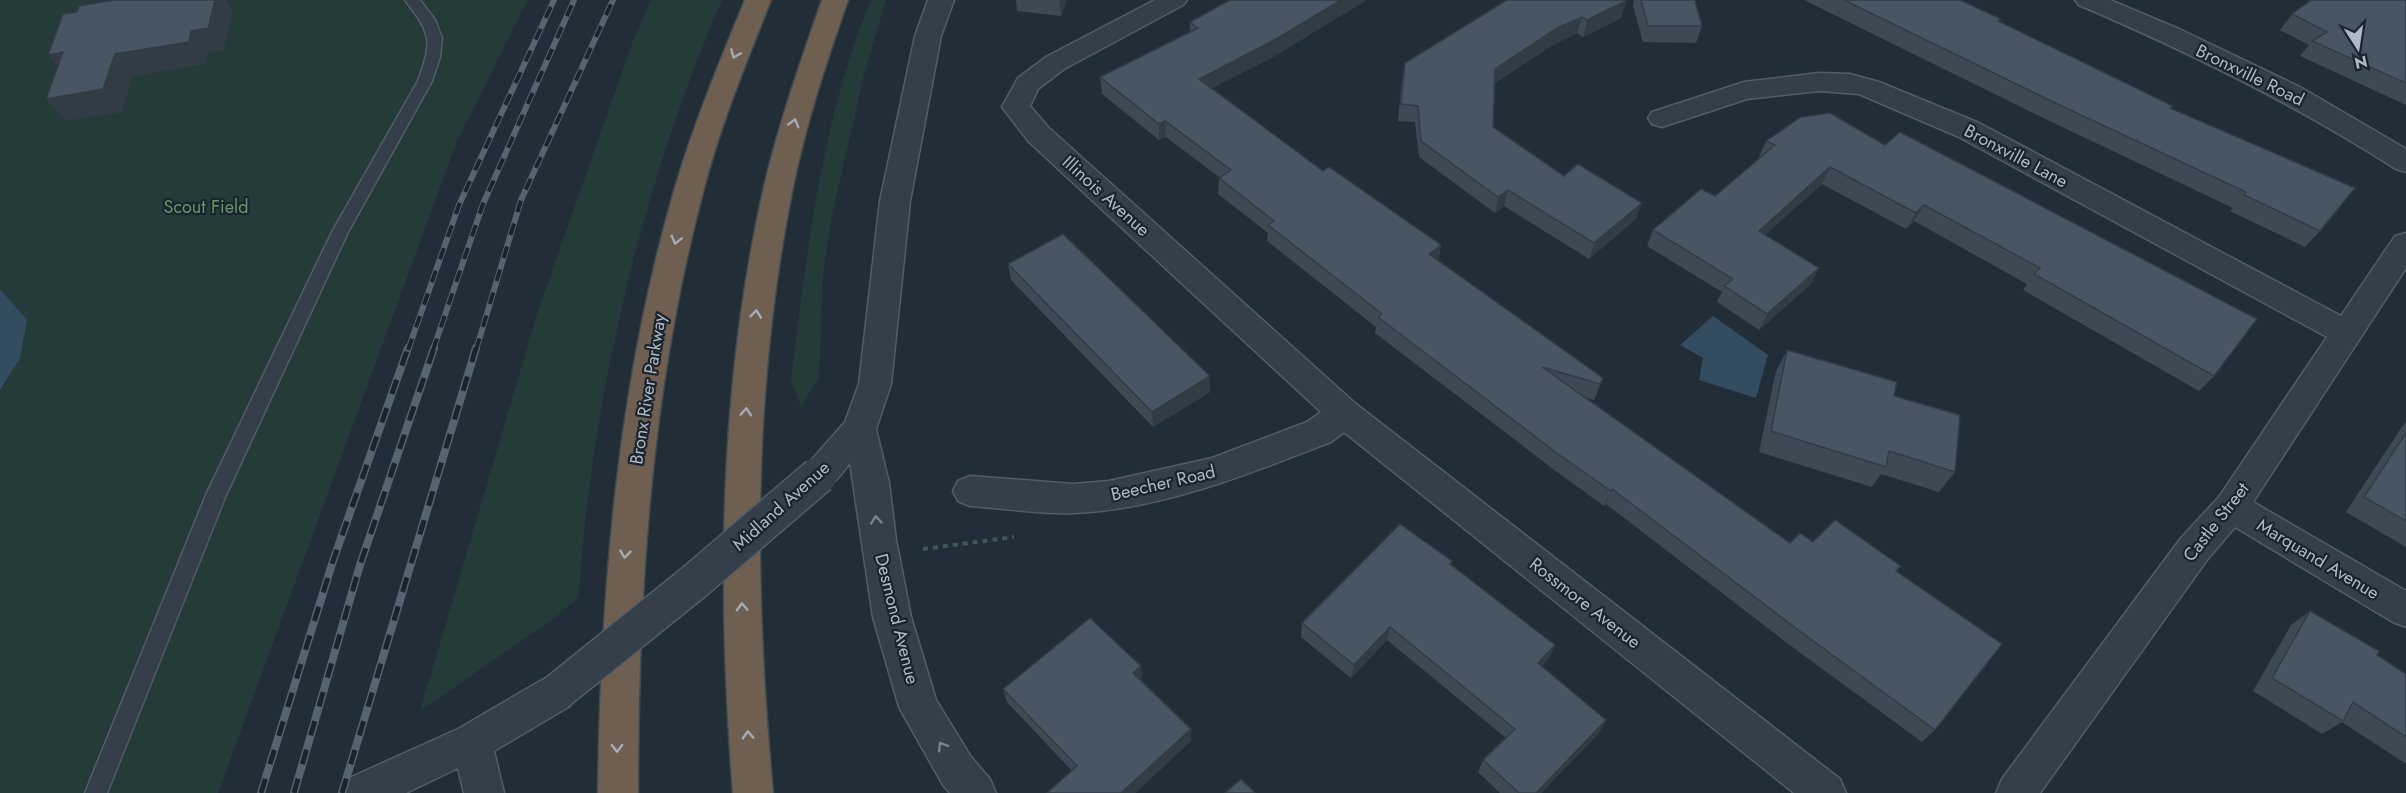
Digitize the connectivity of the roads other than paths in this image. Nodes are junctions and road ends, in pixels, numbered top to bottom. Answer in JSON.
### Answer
{"nodes":[{"id":1,"x":412,"y":0,"type":"edge"},
{"id":2,"x":758,"y":0,"type":"edge"},
{"id":3,"x":835,"y":0,"type":"edge"},
{"id":4,"x":941,"y":0,"type":"edge"},
{"id":5,"x":1174,"y":0,"type":"edge"},
{"id":6,"x":2088,"y":0,"type":"edge"},
{"id":7,"x":1662,"y":118,"type":"dead end"},
{"id":8,"x":2406,"y":162,"type":"edge"},
{"id":9,"x":2406,"y":244,"type":"edge"},
{"id":10,"x":2346,"y":333,"type":"junction"},
{"id":11,"x":1344,"y":413,"type":"junction"},
{"id":12,"x":859,"y":429,"type":"junction"},
{"id":13,"x":970,"y":491,"type":"dead end"},
{"id":14,"x":2231,"y":507,"type":"junction"},
{"id":15,"x":2406,"y":610,"type":"edge"},
{"id":16,"x":472,"y":742,"type":"junction"},
{"id":17,"x":96,"y":793,"type":"edge"},
{"id":18,"x":361,"y":793,"type":"edge"},
{"id":19,"x":484,"y":793,"type":"edge"},
{"id":20,"x":618,"y":793,"type":"edge"},
{"id":21,"x":753,"y":793,"type":"edge"},
{"id":22,"x":976,"y":793,"type":"edge"},
{"id":23,"x":1826,"y":793,"type":"edge"},
{"id":24,"x":2016,"y":793,"type":"edge"}],
"edges":[{"from":1,"to":17,"type":"lane"},
{"from":2,"to":20,"type":"highway","name":"Bronx River Parkway","one_way":true},
{"from":21,"to":3,"type":"highway","one_way":true},
{"from":4,"to":12,"type":"street","name":"Midland Avenue"},
{"from":5,"to":11,"type":"street","name":"Illinois Avenue"},
{"from":6,"to":8,"type":"street","name":"Bronxville Road"},
{"from":7,"to":10,"type":"street","name":"Bronxville Lane"},
{"from":9,"to":10,"type":"street","name":"Castle Street"},
{"from":10,"to":14,"type":"street","name":"Castle Street"},
{"from":11,"to":13,"type":"street","name":"Beecher Road"},
{"from":11,"to":23,"type":"street","name":"Rossmore Avenue"},
{"from":12,"to":16,"type":"street","name":"Midland Avenue","bridge":true},
{"from":22,"to":12,"type":"street","name":"Desmond Avenue","one_way":true},
{"from":14,"to":15,"type":"street","name":"Marquand Avenue"},
{"from":14,"to":24,"type":"street","name":"Castle Street"},
{"from":16,"to":18,"type":"street","name":"Midland Avenue"},
{"from":16,"to":19,"type":"street"}]}
